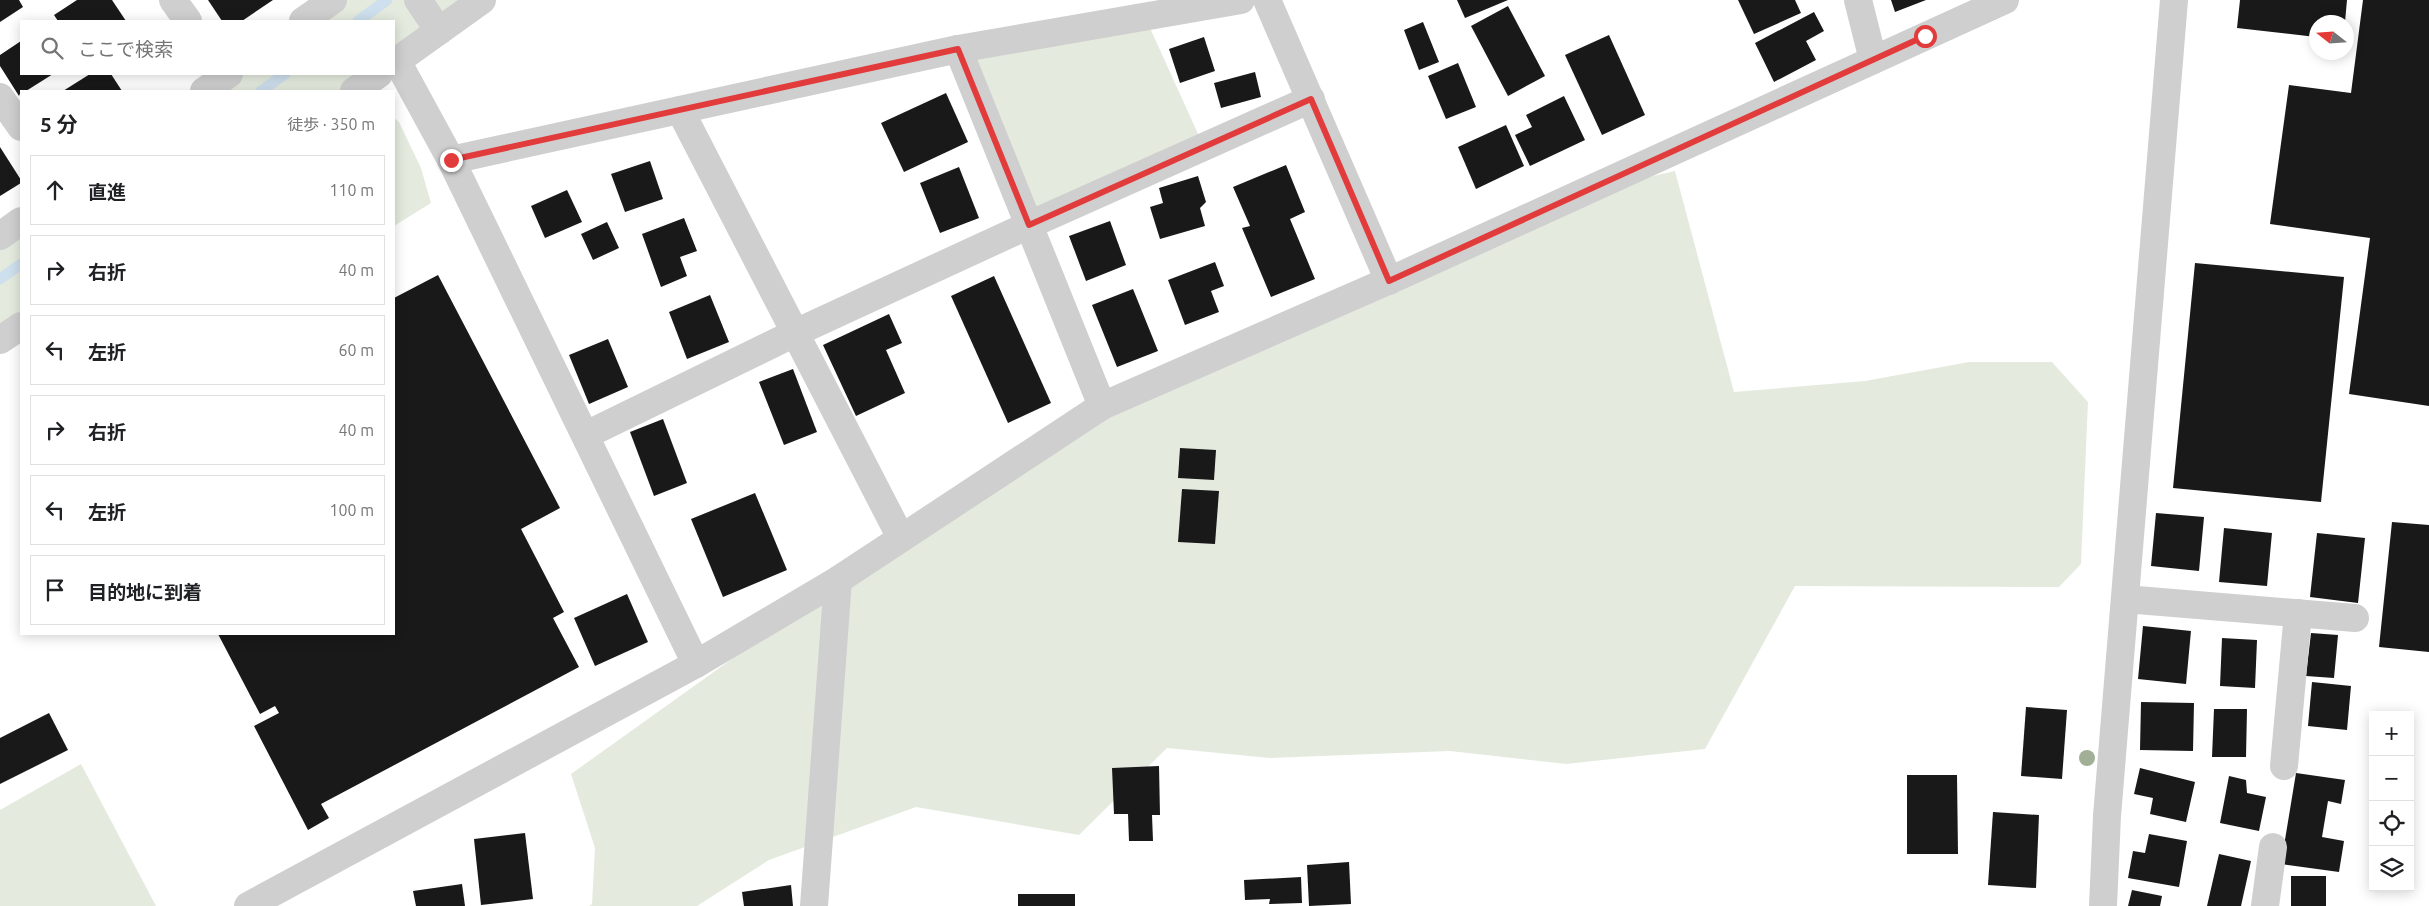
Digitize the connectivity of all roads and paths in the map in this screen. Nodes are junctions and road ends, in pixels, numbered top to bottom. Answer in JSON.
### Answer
{"nodes":[{"id":1,"x":173,"y":0,"type":"edge"},
{"id":2,"x":334,"y":0,"type":"edge"},
{"id":3,"x":418,"y":0,"type":"edge"},
{"id":4,"x":482,"y":0,"type":"edge"},
{"id":5,"x":1241,"y":0,"type":"edge"},
{"id":6,"x":1267,"y":0,"type":"edge"},
{"id":7,"x":1858,"y":0,"type":"edge"},
{"id":8,"x":2005,"y":0,"type":"edge"},
{"id":9,"x":2174,"y":0,"type":"edge"},
{"id":10,"x":187,"y":20,"type":"edge"},
{"id":11,"x":304,"y":20,"type":"edge"},
{"id":12,"x":439,"y":31,"type":"junction"},
{"id":13,"x":958,"y":49,"type":"junction"},
{"id":14,"x":1873,"y":60,"type":"junction"},
{"id":15,"x":395,"y":62,"type":"edge"},
{"id":16,"x":395,"y":74,"type":"edge"},
{"id":17,"x":226,"y":75,"type":"edge"},
{"id":18,"x":377,"y":75,"type":"edge"},
{"id":19,"x":205,"y":90,"type":"edge"},
{"id":20,"x":355,"y":90,"type":"edge"},
{"id":21,"x":0,"y":97,"type":"edge"},
{"id":22,"x":1311,"y":99,"type":"junction"},
{"id":23,"x":680,"y":110,"type":"junction"},
{"id":24,"x":20,"y":126,"type":"edge"},
{"id":25,"x":451,"y":160,"type":"junction"},
{"id":26,"x":20,"y":222,"type":"edge"},
{"id":27,"x":1029,"y":225,"type":"junction"},
{"id":28,"x":0,"y":236,"type":"edge"},
{"id":29,"x":1389,"y":281,"type":"junction"},
{"id":30,"x":20,"y":327,"type":"edge"},
{"id":31,"x":795,"y":333,"type":"junction"},
{"id":32,"x":0,"y":340,"type":"edge"},
{"id":33,"x":1102,"y":406,"type":"junction"},
{"id":34,"x":586,"y":436,"type":"junction"},
{"id":35,"x":901,"y":538,"type":"junction"},
{"id":36,"x":838,"y":580,"type":"junction"},
{"id":37,"x":2125,"y":599,"type":"junction"},
{"id":38,"x":2298,"y":613,"type":"junction"},
{"id":39,"x":2355,"y":618,"type":"dead end"},
{"id":40,"x":696,"y":664,"type":"junction"},
{"id":41,"x":2284,"y":766,"type":"dead end"},
{"id":42,"x":2273,"y":847,"type":"dead end"},
{"id":43,"x":248,"y":906,"type":"edge"},
{"id":44,"x":814,"y":906,"type":"edge"},
{"id":45,"x":2103,"y":906,"type":"edge"},
{"id":46,"x":2265,"y":906,"type":"edge"}],
"edges":[{"from":1,"to":10,"type":"street"},
{"from":2,"to":11,"type":"street"},
{"from":3,"to":12,"type":"street"},
{"from":4,"to":12,"type":"street"},
{"from":5,"to":13,"type":"street"},
{"from":6,"to":22,"type":"street"},
{"from":7,"to":14,"type":"street"},
{"from":8,"to":14,"type":"street"},
{"from":9,"to":37,"type":"street"},
{"from":12,"to":15,"type":"street"},
{"from":13,"to":23,"type":"street"},
{"from":13,"to":27,"type":"street"},
{"from":14,"to":29,"type":"street"},
{"from":16,"to":25,"type":"street"},
{"from":17,"to":19,"type":"street"},
{"from":18,"to":20,"type":"street"},
{"from":21,"to":24,"type":"street"},
{"from":22,"to":27,"type":"street"},
{"from":22,"to":29,"type":"street"},
{"from":23,"to":25,"type":"street"},
{"from":23,"to":31,"type":"street"},
{"from":25,"to":34,"type":"street"},
{"from":26,"to":28,"type":"street"},
{"from":27,"to":31,"type":"street"},
{"from":27,"to":33,"type":"street"},
{"from":29,"to":33,"type":"street"},
{"from":30,"to":32,"type":"street"},
{"from":31,"to":34,"type":"street"},
{"from":31,"to":35,"type":"street"},
{"from":33,"to":35,"type":"street"},
{"from":34,"to":40,"type":"street"},
{"from":35,"to":36,"type":"street"},
{"from":36,"to":40,"type":"street"},
{"from":36,"to":44,"type":"street"},
{"from":37,"to":38,"type":"street"},
{"from":37,"to":45,"type":"street"},
{"from":38,"to":39,"type":"street"},
{"from":38,"to":41,"type":"street"},
{"from":40,"to":43,"type":"street"},
{"from":42,"to":46,"type":"street"}]}
